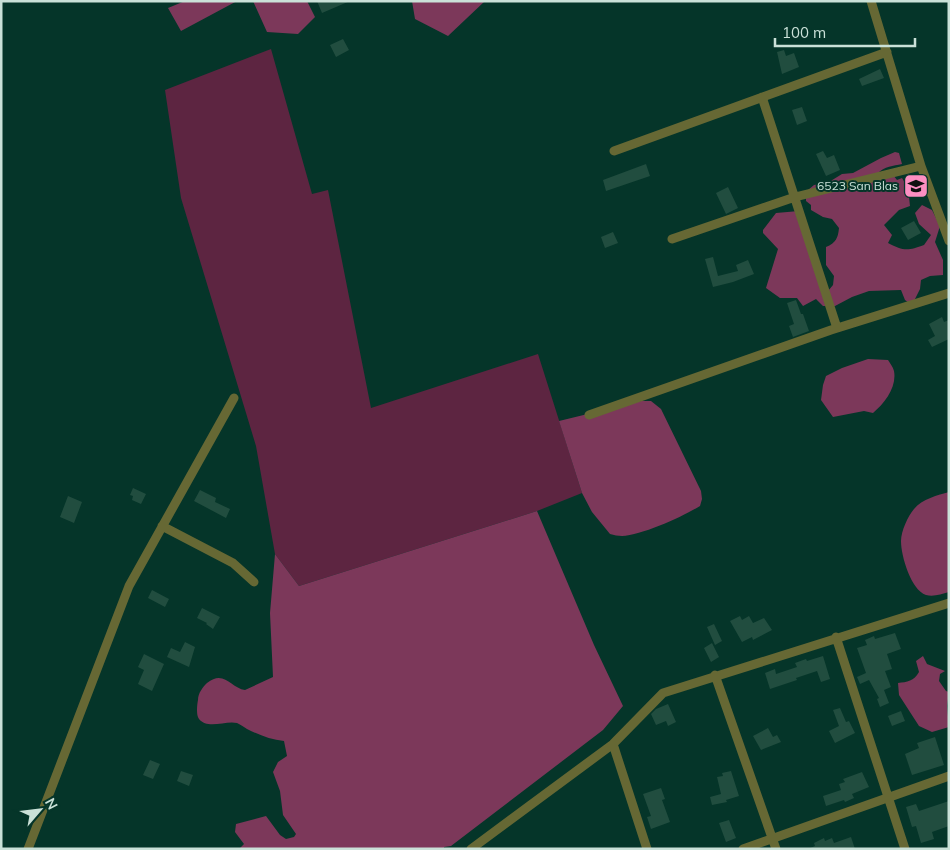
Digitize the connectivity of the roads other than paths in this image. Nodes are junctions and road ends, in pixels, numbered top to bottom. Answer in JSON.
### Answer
{"nodes":[{"id":1,"x":871,"y":1,"type":"edge"},
{"id":2,"x":886,"y":52,"type":"junction"},
{"id":3,"x":762,"y":97,"type":"junction"},
{"id":4,"x":614,"y":151,"type":"dead end"},
{"id":5,"x":921,"y":166,"type":"junction"},
{"id":6,"x":795,"y":197,"type":"junction"},
{"id":7,"x":672,"y":239,"type":"dead end"},
{"id":8,"x":949,"y":242,"type":"edge"},
{"id":9,"x":949,"y":293,"type":"edge"},
{"id":10,"x":837,"y":328,"type":"junction"},
{"id":11,"x":234,"y":398,"type":"dead end"},
{"id":12,"x":589,"y":416,"type":"dead end"},
{"id":13,"x":162,"y":526,"type":"junction"},
{"id":14,"x":254,"y":582,"type":"dead end"},
{"id":15,"x":949,"y":603,"type":"edge"},
{"id":16,"x":836,"y":637,"type":"junction"},
{"id":17,"x":716,"y":675,"type":"junction"},
{"id":18,"x":613,"y":744,"type":"junction"},
{"id":19,"x":949,"y":776,"type":"edge"},
{"id":20,"x":888,"y":796,"type":"junction"},
{"id":21,"x":773,"y":838,"type":"junction"},
{"id":22,"x":28,"y":849,"type":"edge"},
{"id":23,"x":470,"y":849,"type":"edge"},
{"id":24,"x":647,"y":849,"type":"edge"},
{"id":25,"x":743,"y":849,"type":"edge"},
{"id":26,"x":776,"y":849,"type":"edge"},
{"id":27,"x":905,"y":849,"type":"edge"}],
"edges":[{"from":1,"to":2,"type":"street"},
{"from":2,"to":3,"type":"street"},
{"from":2,"to":5,"type":"street"},
{"from":3,"to":4,"type":"street"},
{"from":3,"to":6,"type":"street"},
{"from":5,"to":6,"type":"street"},
{"from":5,"to":8,"type":"street"},
{"from":6,"to":7,"type":"street"},
{"from":6,"to":10,"type":"street"},
{"from":9,"to":10,"type":"street"},
{"from":10,"to":12,"type":"street"},
{"from":11,"to":13,"type":"street"},
{"from":13,"to":14,"type":"street"},
{"from":13,"to":22,"type":"street"},
{"from":15,"to":16,"type":"street"},
{"from":16,"to":17,"type":"street"},
{"from":16,"to":20,"type":"street"},
{"from":17,"to":18,"type":"street"},
{"from":17,"to":21,"type":"street"},
{"from":18,"to":23,"type":"street"},
{"from":18,"to":24,"type":"street"},
{"from":19,"to":20,"type":"street"},
{"from":20,"to":21,"type":"street"},
{"from":20,"to":27,"type":"street"},
{"from":21,"to":25,"type":"street"},
{"from":21,"to":26,"type":"street"}]}
